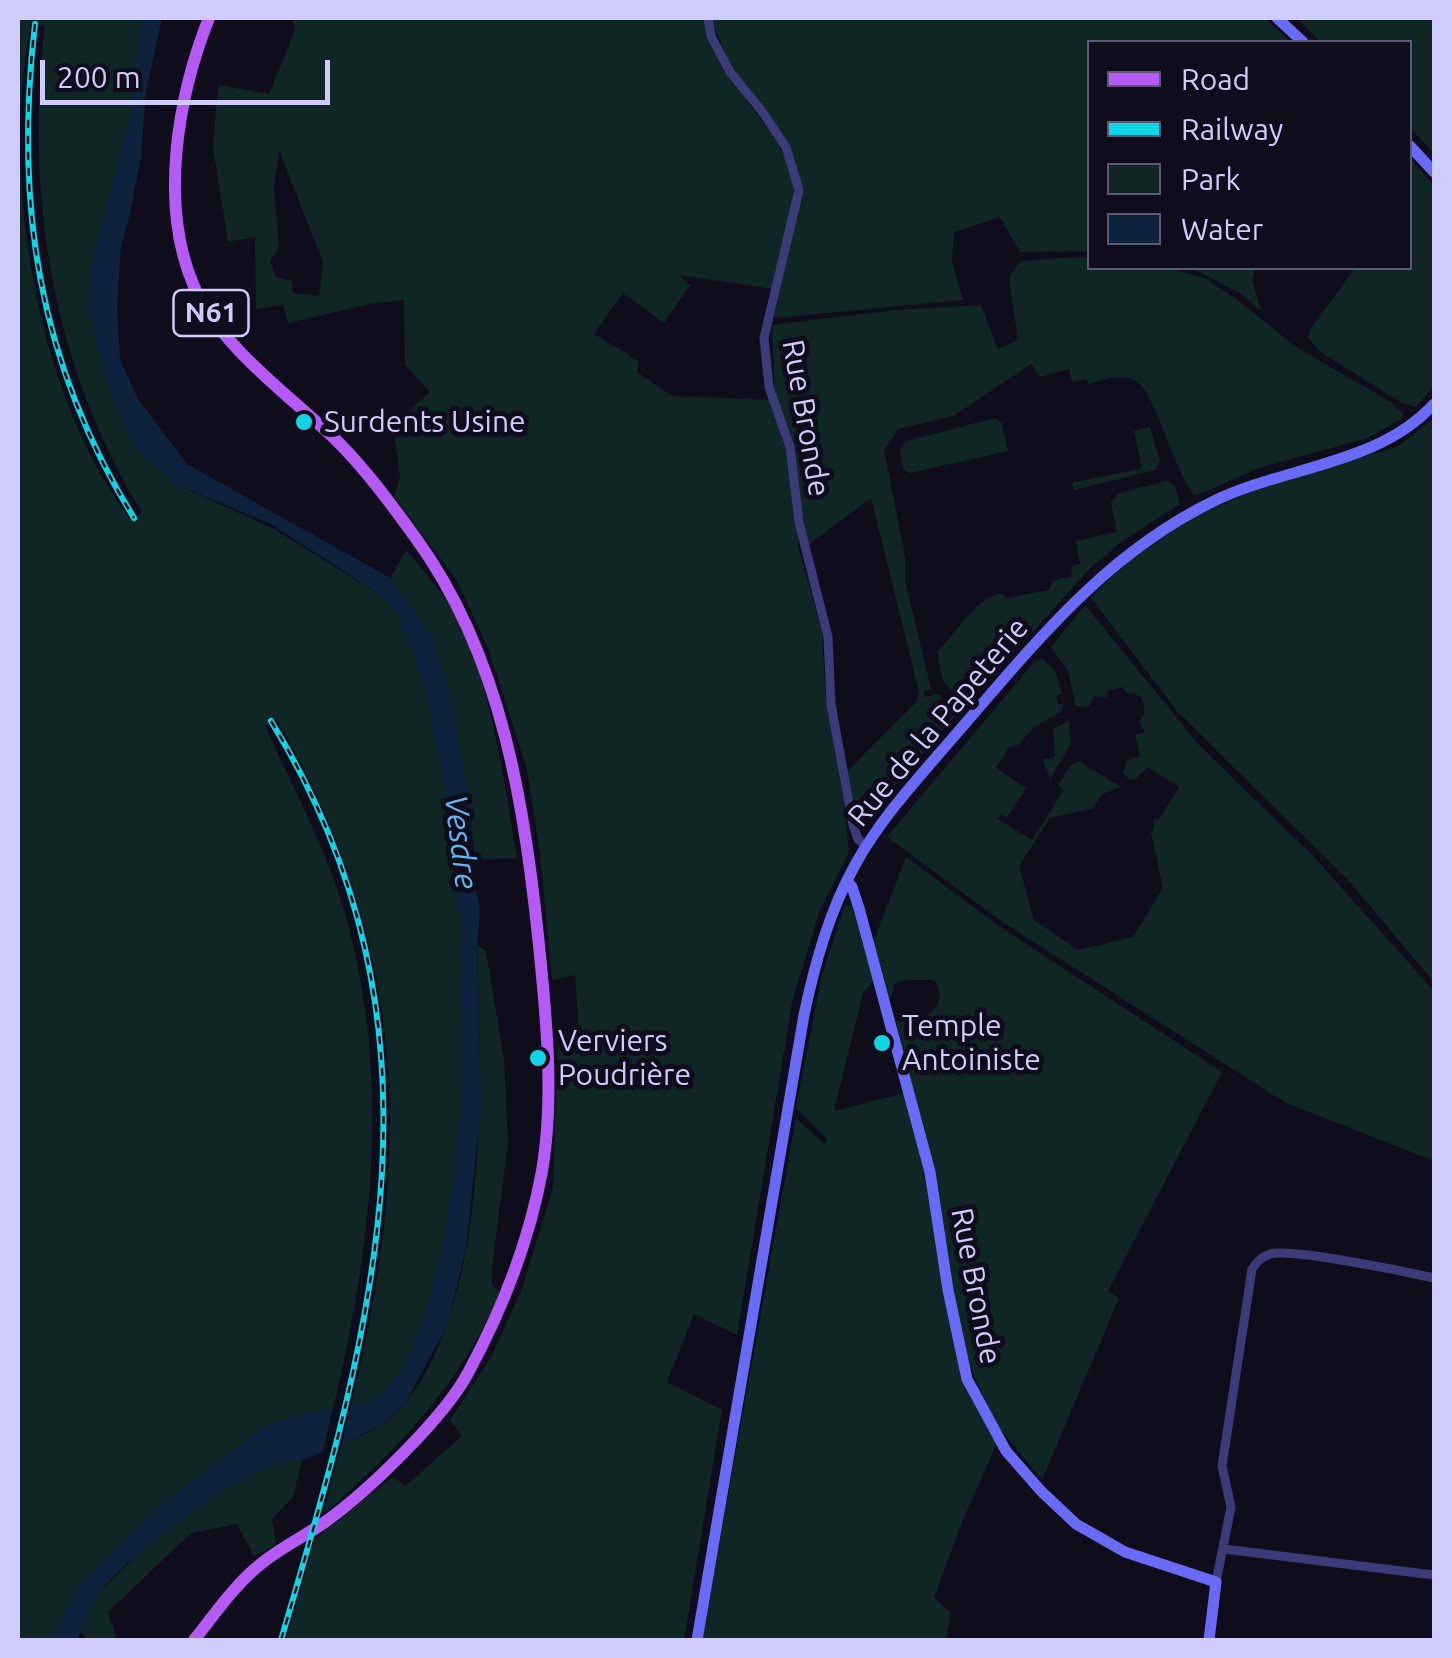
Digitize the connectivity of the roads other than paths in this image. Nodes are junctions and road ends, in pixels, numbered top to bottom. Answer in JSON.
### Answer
{"nodes":[{"id":1,"x":209,"y":18,"type":"edge"},
{"id":2,"x":708,"y":18,"type":"edge"},
{"id":3,"x":1277,"y":18,"type":"edge"},
{"id":4,"x":1301,"y":40,"type":"edge"},
{"id":5,"x":1412,"y":148,"type":"edge"},
{"id":6,"x":1434,"y":172,"type":"edge"},
{"id":7,"x":1434,"y":404,"type":"edge"},
{"id":8,"x":866,"y":846,"type":"junction"},
{"id":9,"x":847,"y":881,"type":"junction"},
{"id":10,"x":1434,"y":1278,"type":"edge"},
{"id":11,"x":1224,"y":1549,"type":"junction"},
{"id":12,"x":1434,"y":1574,"type":"edge"},
{"id":13,"x":1216,"y":1582,"type":"junction"},
{"id":14,"x":194,"y":1640,"type":"edge"},
{"id":15,"x":697,"y":1640,"type":"edge"},
{"id":16,"x":1209,"y":1640,"type":"edge"}],
"edges":[{"from":1,"to":14,"type":"main road","number":"N61"},
{"from":2,"to":8,"type":"street","name":"Rue Bronde"},
{"from":3,"to":4,"type":"main road"},
{"from":5,"to":6,"type":"main road"},
{"from":7,"to":8,"type":"main road","name":"Rue de la Papeterie"},
{"from":8,"to":9,"type":"main road","name":"Rue de la Papeterie"},
{"from":9,"to":13,"type":"main road","name":"Rue Bronde"},
{"from":9,"to":15,"type":"main road","name":"Rue de la Papeterie"},
{"from":10,"to":11,"type":"street"},
{"from":11,"to":12,"type":"street"},
{"from":11,"to":13,"type":"street"},
{"from":13,"to":16,"type":"main road"}]}
